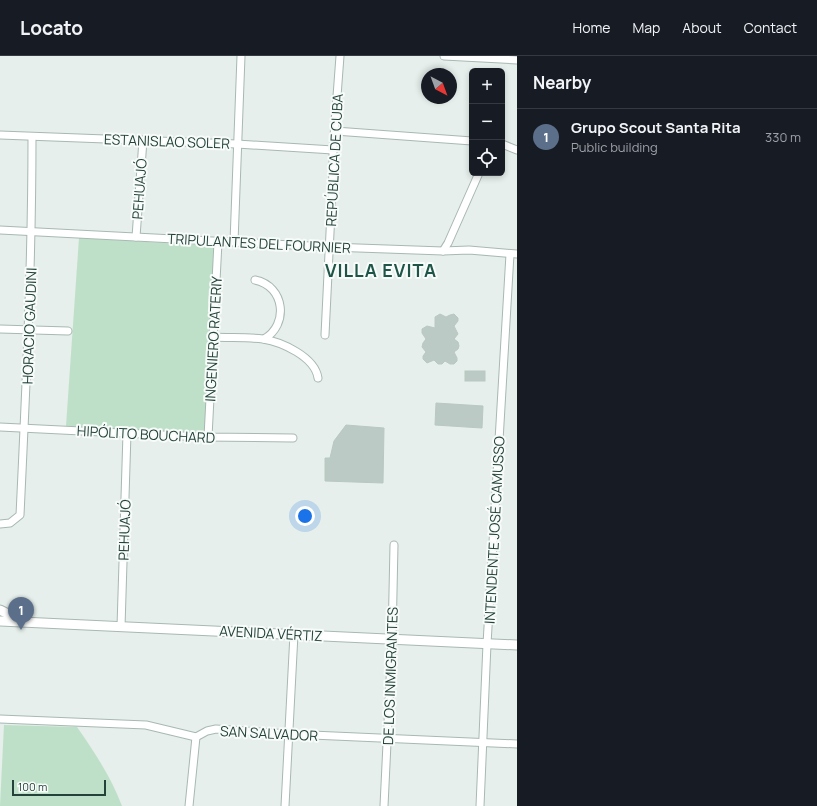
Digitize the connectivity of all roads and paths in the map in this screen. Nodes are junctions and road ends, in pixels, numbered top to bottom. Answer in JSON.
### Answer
{"nodes":[{"id":1,"x":241,"y":56,"type":"edge"},
{"id":2,"x":340,"y":56,"type":"edge"},
{"id":3,"x":444,"y":56,"type":"edge"},
{"id":4,"x":480,"y":57,"type":"edge"},
{"id":5,"x":517,"y":60,"type":"edge"},
{"id":6,"x":335,"y":131,"type":"junction"},
{"id":7,"x":0,"y":135,"type":"edge"},
{"id":8,"x":32,"y":137,"type":"junction"},
{"id":9,"x":143,"y":140,"type":"junction"},
{"id":10,"x":469,"y":141,"type":"edge"},
{"id":11,"x":237,"y":144,"type":"junction"},
{"id":12,"x":505,"y":145,"type":"edge"},
{"id":13,"x":333,"y":150,"type":"junction"},
{"id":14,"x":517,"y":150,"type":"edge"},
{"id":15,"x":478,"y":176,"type":"edge"},
{"id":16,"x":0,"y":230,"type":"edge"},
{"id":17,"x":32,"y":232,"type":"junction"},
{"id":18,"x":136,"y":237,"type":"junction"},
{"id":19,"x":218,"y":242,"type":"junction"},
{"id":20,"x":234,"y":242,"type":"junction"},
{"id":21,"x":330,"y":247,"type":"junction"},
{"id":22,"x":443,"y":251,"type":"junction"},
{"id":23,"x":513,"y":254,"type":"edge"},
{"id":24,"x":255,"y":280,"type":"dead end"},
{"id":25,"x":0,"y":329,"type":"edge"},
{"id":26,"x":29,"y":330,"type":"junction"},
{"id":27,"x":68,"y":332,"type":"dead end"},
{"id":28,"x":325,"y":335,"type":"dead end"},
{"id":29,"x":213,"y":337,"type":"junction"},
{"id":30,"x":264,"y":339,"type":"junction"},
{"id":31,"x":318,"y":378,"type":"dead end"},
{"id":32,"x":0,"y":426,"type":"edge"},
{"id":33,"x":24,"y":428,"type":"junction"},
{"id":34,"x":127,"y":433,"type":"junction"},
{"id":35,"x":208,"y":437,"type":"junction"},
{"id":36,"x":293,"y":438,"type":"dead end"},
{"id":37,"x":0,"y":524,"type":"edge"},
{"id":38,"x":394,"y":545,"type":"dead end"},
{"id":39,"x":0,"y":610,"type":"edge"},
{"id":40,"x":0,"y":621,"type":"edge"},
{"id":41,"x":26,"y":622,"type":"junction"},
{"id":42,"x":122,"y":627,"type":"junction"},
{"id":43,"x":294,"y":634,"type":"junction"},
{"id":44,"x":392,"y":639,"type":"junction"},
{"id":45,"x":487,"y":644,"type":"junction"},
{"id":46,"x":517,"y":645,"type":"edge"},
{"id":47,"x":0,"y":719,"type":"edge"},
{"id":48,"x":289,"y":734,"type":"junction"},
{"id":49,"x":196,"y":737,"type":"junction"},
{"id":50,"x":388,"y":738,"type":"junction"},
{"id":51,"x":483,"y":743,"type":"junction"},
{"id":52,"x":517,"y":744,"type":"edge"},
{"id":53,"x":189,"y":806,"type":"edge"},
{"id":54,"x":285,"y":806,"type":"edge"},
{"id":55,"x":384,"y":806,"type":"edge"},
{"id":56,"x":480,"y":806,"type":"edge"}],
"edges":[{"from":1,"to":11,"type":"street"},
{"from":2,"to":6,"type":"street","name":"REPÚBLICA DE CUBA"},
{"from":3,"to":4,"type":"street"},
{"from":4,"to":5,"type":"street"},
{"from":6,"to":10,"type":"street"},
{"from":6,"to":13,"type":"street","name":"REPÚBLICA DE CUBA"},
{"from":7,"to":8,"type":"street","name":"ESTANISLAO SOLER"},
{"from":8,"to":9,"type":"street","name":"ESTANISLAO SOLER"},
{"from":8,"to":17,"type":"street","name":"HORACIO GAUDINI"},
{"from":9,"to":11,"type":"street","name":"ESTANISLAO SOLER"},
{"from":9,"to":18,"type":"street","name":"PEHUAJÓ"},
{"from":11,"to":13,"type":"street","name":"ESTANISLAO SOLER"},
{"from":11,"to":20,"type":"street"},
{"from":12,"to":14,"type":"street"},
{"from":13,"to":21,"type":"street","name":"REPÚBLICA DE CUBA"},
{"from":15,"to":22,"type":"street"},
{"from":16,"to":17,"type":"street","name":"TRIPULANTES DEL FOURNIER"},
{"from":17,"to":18,"type":"street","name":"TRIPULANTES DEL FOURNIER"},
{"from":17,"to":26,"type":"street","name":"HORACIO GAUDINI"},
{"from":18,"to":19,"type":"street","name":"TRIPULANTES DEL FOURNIER"},
{"from":19,"to":20,"type":"street","name":"TRIPULANTES DEL FOURNIER"},
{"from":19,"to":29,"type":"street","name":"INGENIERO RATERIY"},
{"from":20,"to":21,"type":"street","name":"TRIPULANTES DEL FOURNIER"},
{"from":21,"to":22,"type":"street","name":"TRIPULANTES DEL FOURNIER"},
{"from":21,"to":28,"type":"street","name":"REPÚBLICA DE CUBA"},
{"from":22,"to":23,"type":"street","name":"TRIPULANTES DEL FOURNIER"},
{"from":23,"to":45,"type":"street","name":"INTENDENTE JOSÉ CAMUSSO"},
{"from":24,"to":30,"type":"street"},
{"from":25,"to":26,"type":"street"},
{"from":26,"to":27,"type":"street"},
{"from":26,"to":33,"type":"street","name":"HORACIO GAUDINI"},
{"from":29,"to":30,"type":"street"},
{"from":29,"to":35,"type":"street","name":"INGENIERO RATERIY"},
{"from":30,"to":31,"type":"street"},
{"from":32,"to":33,"type":"street","name":"HIPÓLITO BOUCHARD"},
{"from":33,"to":34,"type":"street","name":"HIPÓLITO BOUCHARD"},
{"from":33,"to":37,"type":"street","name":"HORACIO GAUDINI"},
{"from":34,"to":35,"type":"street","name":"HIPÓLITO BOUCHARD"},
{"from":34,"to":42,"type":"street","name":"PEHUAJÓ"},
{"from":35,"to":36,"type":"street","name":"HIPÓLITO BOUCHARD"},
{"from":38,"to":44,"type":"street","name":"DE LOS INMIGRANTES"},
{"from":39,"to":41,"type":"street"},
{"from":40,"to":41,"type":"street","name":"AVENIDA VÉRTIZ"},
{"from":41,"to":42,"type":"street","name":"AVENIDA VÉRTIZ"},
{"from":42,"to":43,"type":"street","name":"AVENIDA VÉRTIZ"},
{"from":43,"to":44,"type":"street","name":"AVENIDA VÉRTIZ"},
{"from":43,"to":48,"type":"street"},
{"from":44,"to":45,"type":"street","name":"AVENIDA VÉRTIZ"},
{"from":44,"to":50,"type":"street","name":"DE LOS INMIGRANTES"},
{"from":45,"to":46,"type":"street","name":"AVENIDA VÉRTIZ"},
{"from":45,"to":51,"type":"street","name":"INTENDENTE JOSÉ CAMUSSO"},
{"from":47,"to":49,"type":"street"},
{"from":48,"to":49,"type":"street","name":"SAN SALVADOR"},
{"from":48,"to":50,"type":"street","name":"SAN SALVADOR"},
{"from":48,"to":54,"type":"street"},
{"from":49,"to":53,"type":"street"},
{"from":50,"to":51,"type":"street","name":"SAN SALVADOR"},
{"from":50,"to":55,"type":"street","name":"DE LOS INMIGRANTES"},
{"from":51,"to":52,"type":"street","name":"SAN SALVADOR"},
{"from":51,"to":56,"type":"street","name":"INTENDENTE JOSÉ CAMUSSO"}]}
